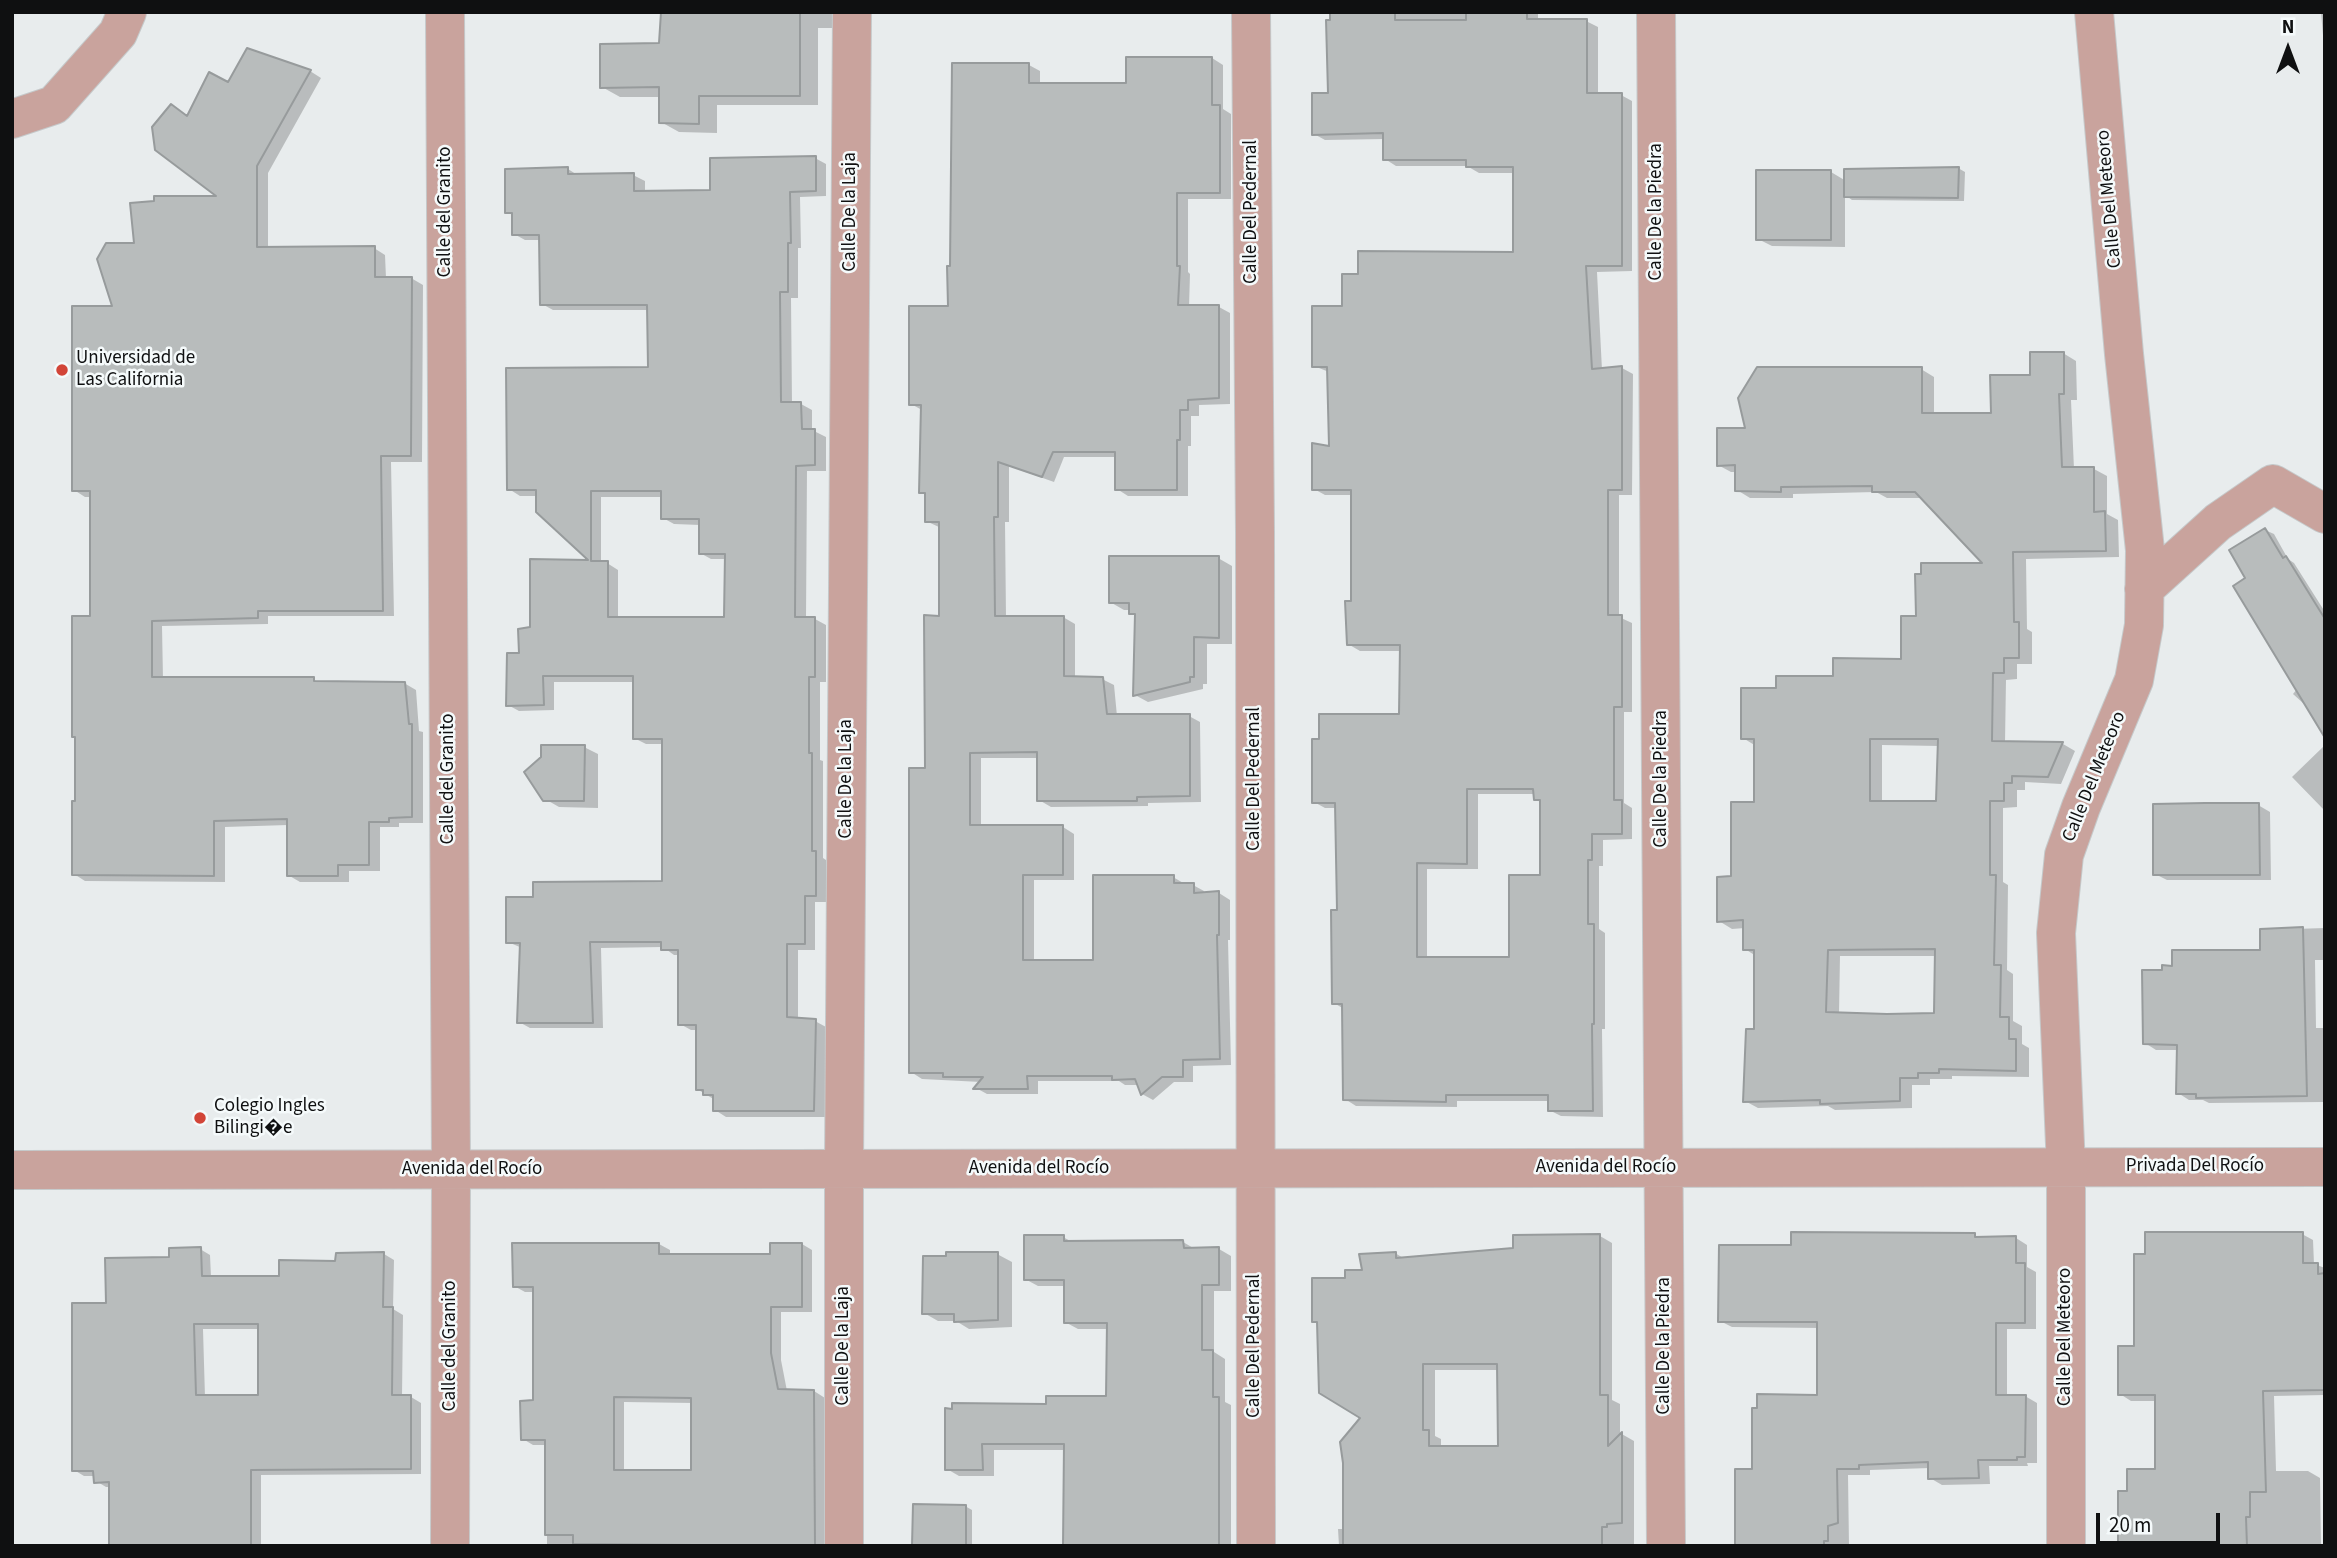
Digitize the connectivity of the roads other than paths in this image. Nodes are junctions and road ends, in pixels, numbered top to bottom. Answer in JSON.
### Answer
{"nodes":[{"id":1,"x":127,"y":12,"type":"edge"},
{"id":2,"x":445,"y":12,"type":"edge"},
{"id":3,"x":852,"y":12,"type":"edge"},
{"id":4,"x":1251,"y":12,"type":"edge"},
{"id":5,"x":1656,"y":12,"type":"edge"},
{"id":6,"x":2094,"y":12,"type":"edge"},
{"id":7,"x":12,"y":119,"type":"edge"},
{"id":8,"x":2325,"y":514,"type":"edge"},
{"id":9,"x":2144,"y":589,"type":"junction"},
{"id":10,"x":2325,"y":1167,"type":"edge"},
{"id":11,"x":1254,"y":1168,"type":"junction"},
{"id":12,"x":1665,"y":1168,"type":"junction"},
{"id":13,"x":2066,"y":1168,"type":"junction"},
{"id":14,"x":844,"y":1169,"type":"junction"},
{"id":15,"x":12,"y":1170,"type":"edge"},
{"id":16,"x":451,"y":1170,"type":"junction"},
{"id":17,"x":450,"y":1546,"type":"edge"},
{"id":18,"x":844,"y":1546,"type":"edge"},
{"id":19,"x":1256,"y":1546,"type":"edge"},
{"id":20,"x":1666,"y":1546,"type":"edge"},
{"id":21,"x":2066,"y":1546,"type":"edge"}],
"edges":[{"from":1,"to":7,"type":"street"},
{"from":2,"to":16,"type":"street","name":"Calle del Granito"},
{"from":3,"to":14,"type":"street","name":"Calle De la Laja"},
{"from":4,"to":11,"type":"street","name":"Calle Del Pedernal"},
{"from":5,"to":12,"type":"street","name":"Calle De la Piedra"},
{"from":6,"to":9,"type":"street","name":"Calle Del Meteoro"},
{"from":8,"to":9,"type":"street"},
{"from":9,"to":13,"type":"street","name":"Calle Del Meteoro"},
{"from":10,"to":13,"type":"street","name":"Privada Del Rocío"},
{"from":11,"to":12,"type":"street","name":"Avenida del Rocío"},
{"from":11,"to":14,"type":"street","name":"Avenida del Rocío"},
{"from":11,"to":19,"type":"street","name":"Calle Del Pedernal"},
{"from":12,"to":13,"type":"street","name":"Avenida del Rocío"},
{"from":12,"to":20,"type":"street","name":"Calle De la Piedra"},
{"from":13,"to":21,"type":"street","name":"Calle Del Meteoro"},
{"from":14,"to":16,"type":"street","name":"Avenida del Rocío"},
{"from":14,"to":18,"type":"street","name":"Calle De la Laja"},
{"from":15,"to":16,"type":"street","name":"Avenida del Rocío"},
{"from":16,"to":17,"type":"street","name":"Calle del Granito"}]}
